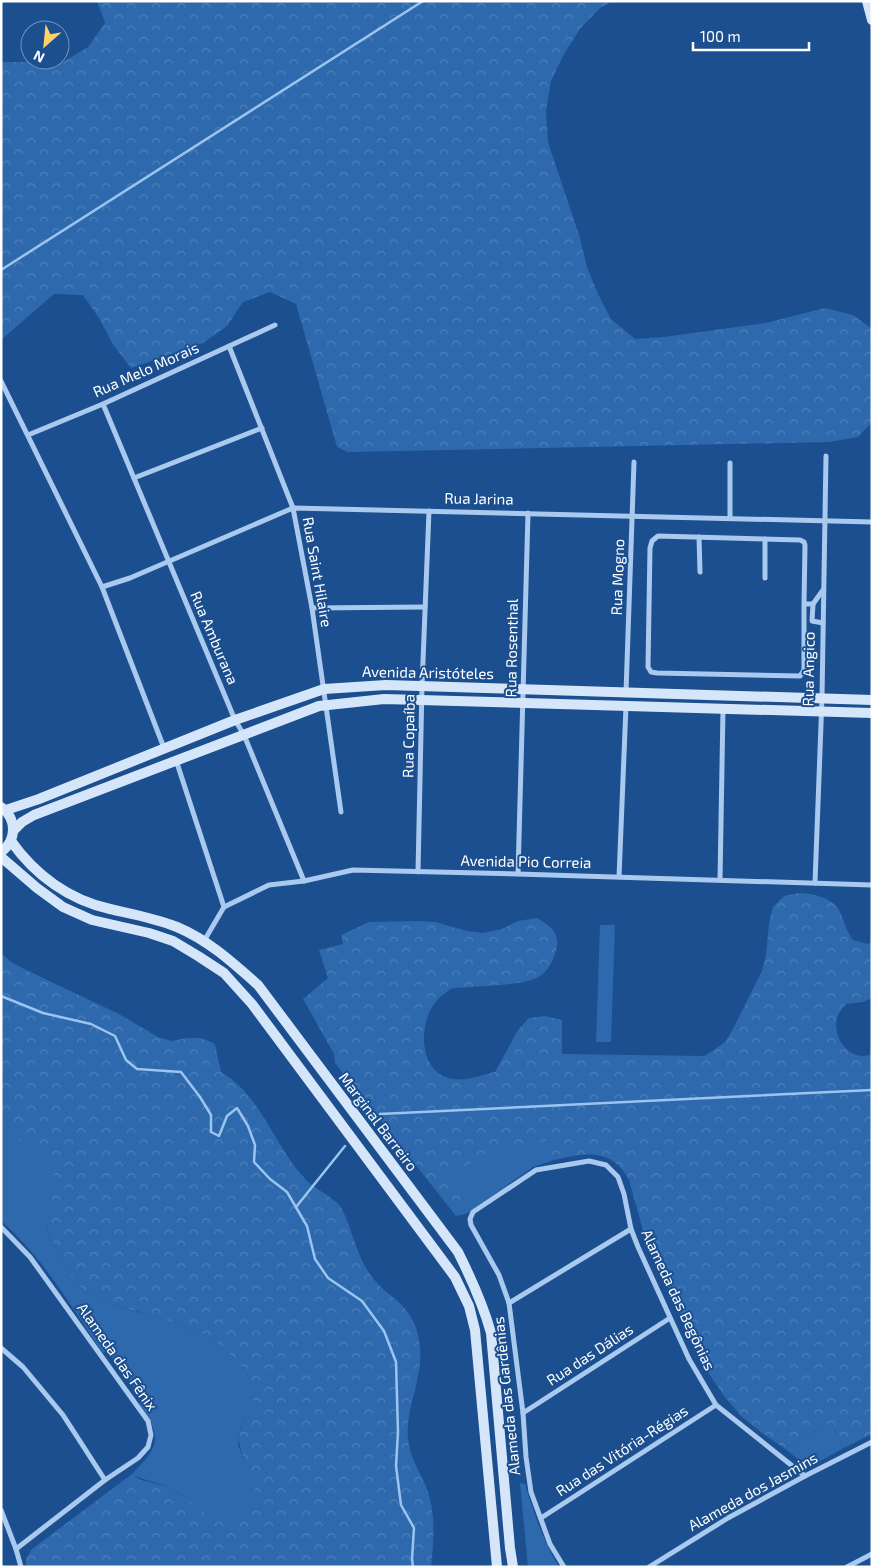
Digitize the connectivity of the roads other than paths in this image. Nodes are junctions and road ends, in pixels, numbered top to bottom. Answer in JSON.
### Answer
{"nodes":[{"id":1,"x":867,"y":1,"type":"edge"},
{"id":2,"x":872,"y":20,"type":"edge"},
{"id":3,"x":275,"y":325,"type":"dead end"},
{"id":4,"x":229,"y":346,"type":"junction"},
{"id":5,"x":1,"y":381,"type":"edge"},
{"id":6,"x":103,"y":404,"type":"junction"},
{"id":7,"x":262,"y":428,"type":"junction"},
{"id":8,"x":28,"y":435,"type":"junction"},
{"id":9,"x":826,"y":456,"type":"dead end"},
{"id":10,"x":634,"y":462,"type":"dead end"},
{"id":11,"x":730,"y":463,"type":"dead end"},
{"id":12,"x":134,"y":478,"type":"junction"},
{"id":13,"x":293,"y":508,"type":"junction"},
{"id":14,"x":429,"y":511,"type":"junction"},
{"id":15,"x":528,"y":513,"type":"junction"},
{"id":16,"x":633,"y":516,"type":"junction"},
{"id":17,"x":730,"y":518,"type":"junction"},
{"id":18,"x":824,"y":520,"type":"junction"},
{"id":19,"x":872,"y":522,"type":"edge"},
{"id":20,"x":699,"y":537,"type":"junction"},
{"id":21,"x":765,"y":539,"type":"junction"},
{"id":22,"x":169,"y":561,"type":"junction"},
{"id":23,"x":700,"y":572,"type":"dead end"},
{"id":24,"x":765,"y":578,"type":"dead end"},
{"id":25,"x":102,"y":587,"type":"junction"},
{"id":26,"x":823,"y":590,"type":"junction"},
{"id":27,"x":804,"y":604,"type":"junction"},
{"id":28,"x":813,"y":604,"type":"junction"},
{"id":29,"x":425,"y":607,"type":"junction"},
{"id":30,"x":312,"y":608,"type":"junction"},
{"id":31,"x":804,"y":621,"type":"junction"},
{"id":32,"x":812,"y":622,"type":"junction"},
{"id":33,"x":823,"y":623,"type":"junction"},
{"id":34,"x":422,"y":686,"type":"junction"},
{"id":35,"x":324,"y":689,"type":"junction"},
{"id":36,"x":522,"y":689,"type":"junction"},
{"id":37,"x":626,"y":692,"type":"junction"},
{"id":38,"x":822,"y":698,"type":"junction"},
{"id":39,"x":423,"y":700,"type":"junction"},
{"id":40,"x":872,"y":700,"type":"edge"},
{"id":41,"x":523,"y":703,"type":"junction"},
{"id":42,"x":325,"y":704,"type":"junction"},
{"id":43,"x":626,"y":706,"type":"junction"},
{"id":44,"x":723,"y":709,"type":"junction"},
{"id":45,"x":821,"y":712,"type":"junction"},
{"id":46,"x":872,"y":713,"type":"edge"},
{"id":47,"x":235,"y":720,"type":"junction"},
{"id":48,"x":244,"y":735,"type":"junction"},
{"id":49,"x":164,"y":749,"type":"junction"},
{"id":50,"x":176,"y":760,"type":"junction"},
{"id":51,"x":4,"y":809,"type":"edge"},
{"id":52,"x":341,"y":812,"type":"dead end"},
{"id":53,"x":14,"y":830,"type":"junction"},
{"id":54,"x":11,"y":841,"type":"junction"},
{"id":55,"x":1,"y":852,"type":"edge"},
{"id":56,"x":1,"y":857,"type":"edge"},
{"id":57,"x":418,"y":872,"type":"junction"},
{"id":58,"x":518,"y":874,"type":"junction"},
{"id":59,"x":620,"y":877,"type":"junction"},
{"id":60,"x":720,"y":880,"type":"junction"},
{"id":61,"x":304,"y":881,"type":"junction"},
{"id":62,"x":815,"y":883,"type":"junction"},
{"id":63,"x":872,"y":884,"type":"edge"},
{"id":64,"x":224,"y":907,"type":"junction"},
{"id":65,"x":204,"y":941,"type":"junction"},
{"id":66,"x":471,"y":1225,"type":"joint"},
{"id":67,"x":1,"y":1227,"type":"edge"},
{"id":68,"x":631,"y":1229,"type":"junction"},
{"id":69,"x":509,"y":1303,"type":"junction"},
{"id":70,"x":670,"y":1318,"type":"junction"},
{"id":71,"x":1,"y":1348,"type":"edge"},
{"id":72,"x":716,"y":1406,"type":"junction"},
{"id":73,"x":524,"y":1413,"type":"junction"},
{"id":74,"x":872,"y":1442,"type":"edge"},
{"id":75,"x":805,"y":1476,"type":"junction"},
{"id":76,"x":105,"y":1480,"type":"junction"},
{"id":77,"x":1,"y":1510,"type":"edge"},
{"id":78,"x":541,"y":1518,"type":"junction"},
{"id":79,"x":16,"y":1549,"type":"junction"},
{"id":80,"x":872,"y":1554,"type":"edge"},
{"id":81,"x":21,"y":1567,"type":"edge"},
{"id":82,"x":497,"y":1567,"type":"edge"},
{"id":83,"x":513,"y":1567,"type":"edge"},
{"id":84,"x":564,"y":1567,"type":"edge"},
{"id":85,"x":649,"y":1567,"type":"edge"},
{"id":86,"x":847,"y":1567,"type":"edge"}],
"edges":[{"from":1,"to":2,"type":"street"},
{"from":3,"to":4,"type":"street","name":"Rua Melo Morais"},
{"from":4,"to":6,"type":"street","name":"Rua Melo Morais"},
{"from":4,"to":7,"type":"street","name":"Rua Saint Hilaire"},
{"from":5,"to":8,"type":"street"},
{"from":6,"to":8,"type":"street","name":"Rua Melo Morais"},
{"from":6,"to":12,"type":"street","name":"Rua Amburana"},
{"from":7,"to":12,"type":"street"},
{"from":7,"to":13,"type":"street","name":"Rua Saint Hilaire"},
{"from":8,"to":25,"type":"street"},
{"from":9,"to":18,"type":"street","name":"Rua Angico"},
{"from":10,"to":16,"type":"street","name":"Rua Mogno"},
{"from":11,"to":17,"type":"street"},
{"from":12,"to":22,"type":"street","name":"Rua Amburana"},
{"from":13,"to":14,"type":"street","name":"Rua Jarina"},
{"from":13,"to":22,"type":"street","name":"Rua Jarina"},
{"from":13,"to":30,"type":"street","name":"Rua Saint Hilaire"},
{"from":14,"to":15,"type":"street","name":"Rua Jarina"},
{"from":14,"to":29,"type":"street","name":"Rua Copaíba"},
{"from":15,"to":16,"type":"street","name":"Rua Jarina"},
{"from":15,"to":36,"type":"street","name":"Rua Rosenthal"},
{"from":16,"to":17,"type":"street","name":"Rua Jarina"},
{"from":16,"to":37,"type":"street","name":"Rua Mogno"},
{"from":17,"to":18,"type":"street","name":"Rua Jarina"},
{"from":18,"to":19,"type":"street","name":"Rua Jarina"},
{"from":18,"to":26,"type":"street","name":"Rua Angico"},
{"from":20,"to":21,"type":"street"},
{"from":20,"to":23,"type":"street"},
{"from":20,"to":31,"type":"street"},
{"from":21,"to":24,"type":"street"},
{"from":21,"to":27,"type":"street"},
{"from":22,"to":25,"type":"street","name":"Rua Jarina"},
{"from":22,"to":47,"type":"street","name":"Rua Amburana"},
{"from":25,"to":49,"type":"street"},
{"from":26,"to":28,"type":"street"},
{"from":26,"to":33,"type":"street","name":"Rua Angico"},
{"from":27,"to":28,"type":"street"},
{"from":27,"to":31,"type":"street"},
{"from":28,"to":32,"type":"street"},
{"from":29,"to":30,"type":"street"},
{"from":29,"to":34,"type":"street","name":"Rua Copaíba"},
{"from":30,"to":35,"type":"street","name":"Rua Saint Hilaire"},
{"from":31,"to":32,"type":"street"},
{"from":32,"to":33,"type":"street"},
{"from":33,"to":38,"type":"street","name":"Rua Angico"},
{"from":34,"to":35,"type":"street","name":"Avenida Aristóteles"},
{"from":34,"to":36,"type":"street","name":"Avenida Aristóteles"},
{"from":34,"to":39,"type":"street","name":"Rua Copaíba"},
{"from":35,"to":42,"type":"street","name":"Rua Saint Hilaire"},
{"from":35,"to":47,"type":"street","name":"Avenida Aristóteles"},
{"from":36,"to":37,"type":"street","name":"Avenida Aristóteles"},
{"from":36,"to":41,"type":"street","name":"Rua Rosenthal"},
{"from":37,"to":38,"type":"street","name":"Avenida Aristóteles"},
{"from":38,"to":40,"type":"street","name":"Avenida Aristóteles"},
{"from":38,"to":45,"type":"street","name":"Rua Angico"},
{"from":39,"to":41,"type":"street","name":"Avenida Aristóteles"},
{"from":39,"to":42,"type":"street","name":"Avenida Aristóteles"},
{"from":39,"to":57,"type":"street","name":"Rua Copaíba"},
{"from":41,"to":43,"type":"street","name":"Avenida Aristóteles"},
{"from":41,"to":58,"type":"street","name":"Rua Rosenthal"},
{"from":42,"to":48,"type":"street","name":"Avenida Aristóteles"},
{"from":42,"to":52,"type":"street","name":"Rua Saint Hilaire"},
{"from":43,"to":44,"type":"street","name":"Avenida Aristóteles"},
{"from":43,"to":59,"type":"street"},
{"from":44,"to":45,"type":"street","name":"Avenida Aristóteles"},
{"from":44,"to":60,"type":"street"},
{"from":45,"to":46,"type":"street","name":"Avenida Aristóteles"},
{"from":45,"to":62,"type":"street","name":"Rua Angico"},
{"from":47,"to":48,"type":"street","name":"Rua Amburana"},
{"from":47,"to":49,"type":"street","name":"Avenida Aristóteles"},
{"from":48,"to":50,"type":"street","name":"Avenida Aristóteles"},
{"from":48,"to":61,"type":"street","name":"Rua Amburana"},
{"from":49,"to":51,"type":"street","name":"Avenida Aristóteles"},
{"from":50,"to":53,"type":"street","name":"Avenida Aristóteles"},
{"from":50,"to":64,"type":"street"},
{"from":51,"to":53,"type":"street"},
{"from":53,"to":54,"type":"street"},
{"from":54,"to":55,"type":"street"},
{"from":54,"to":65,"type":"street","name":"Marginal Barreiro"},
{"from":56,"to":82,"type":"street","name":"Marginal Barreiro"},
{"from":57,"to":58,"type":"street","name":"Avenida Pio Correia"},
{"from":57,"to":61,"type":"street","name":"Avenida Pio Correia"},
{"from":58,"to":59,"type":"street","name":"Avenida Pio Correia"},
{"from":59,"to":60,"type":"street","name":"Avenida Pio Correia"},
{"from":60,"to":62,"type":"street","name":"Avenida Pio Correia"},
{"from":61,"to":64,"type":"street","name":"Avenida Pio Correia"},
{"from":62,"to":63,"type":"street","name":"Avenida Pio Correia"},
{"from":64,"to":65,"type":"street"},
{"from":65,"to":83,"type":"street","name":"Marginal Barreiro"},
{"from":66,"to":68,"type":"street","name":"Alameda das Begônias"},
{"from":66,"to":69,"type":"street","name":"Alameda das Gardênias"},
{"from":67,"to":76,"type":"street","name":"Alameda das Fênix"},
{"from":68,"to":69,"type":"street"},
{"from":68,"to":70,"type":"street","name":"Alameda das Begônias"},
{"from":69,"to":73,"type":"street","name":"Alameda das Gardênias"},
{"from":70,"to":72,"type":"street","name":"Alameda das Begônias"},
{"from":70,"to":73,"type":"street","name":"Rua das Dálias"},
{"from":71,"to":76,"type":"street"},
{"from":72,"to":75,"type":"street","name":"Alameda das Begônias"},
{"from":72,"to":78,"type":"street","name":"Rua das Vitória-Régias"},
{"from":73,"to":78,"type":"street","name":"Alameda das Gardênias"},
{"from":74,"to":75,"type":"street","name":"Alameda dos Jasmins"},
{"from":75,"to":85,"type":"street","name":"Alameda dos Jasmins"},
{"from":76,"to":79,"type":"street","name":"Alameda das Fênix"},
{"from":77,"to":79,"type":"street"},
{"from":78,"to":84,"type":"street","name":"Alameda das Gardênias"},
{"from":79,"to":81,"type":"street"},
{"from":80,"to":86,"type":"street"}]}
